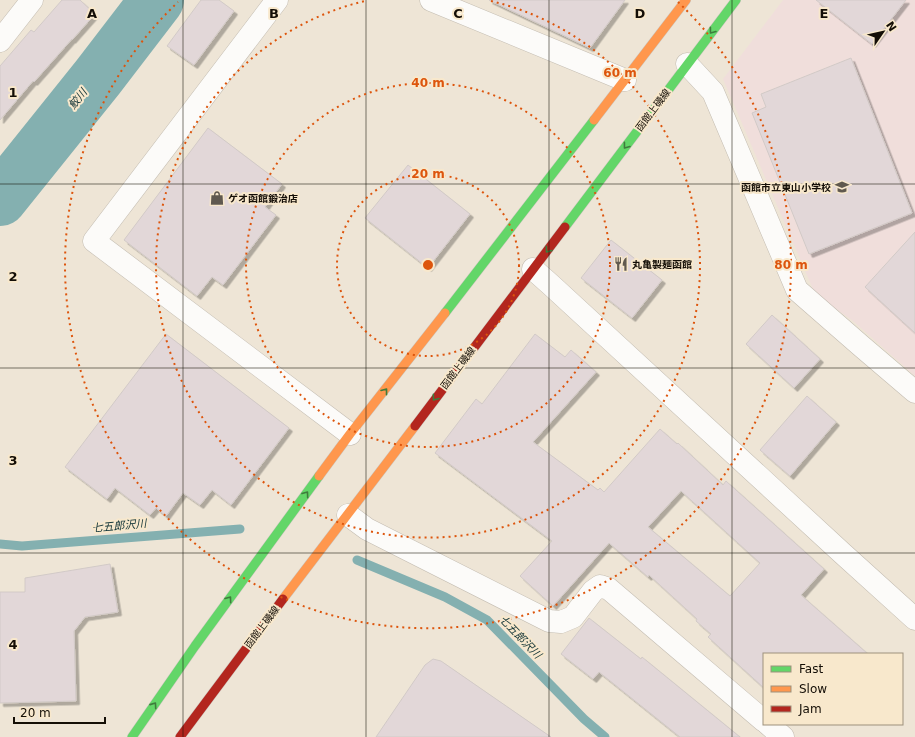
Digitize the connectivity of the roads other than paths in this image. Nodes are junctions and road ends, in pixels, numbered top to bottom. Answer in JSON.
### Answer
{"nodes":[{"id":1,"x":32,"y":0,"type":"edge"},
{"id":2,"x":277,"y":0,"type":"edge"},
{"id":3,"x":431,"y":0,"type":"edge"},
{"id":4,"x":686,"y":0,"type":"edge"},
{"id":5,"x":736,"y":0,"type":"edge"},
{"id":6,"x":0,"y":41,"type":"edge"},
{"id":7,"x":687,"y":64,"type":"junction"},
{"id":8,"x":625,"y":80,"type":"junction"},
{"id":9,"x":533,"y":270,"type":"junction"},
{"id":10,"x":915,"y":392,"type":"edge"},
{"id":11,"x":350,"y":434,"type":"junction"},
{"id":12,"x":348,"y":515,"type":"junction"},
{"id":13,"x":915,"y":619,"type":"edge"},
{"id":14,"x":763,"y":720,"type":"edge"},
{"id":15,"x":769,"y":725,"type":"edge"},
{"id":16,"x":132,"y":737,"type":"edge"},
{"id":17,"x":180,"y":737,"type":"edge"},
{"id":18,"x":783,"y":737,"type":"edge"}],
"edges":[{"from":1,"to":6,"type":"street"},
{"from":2,"to":11,"type":"street"},
{"from":3,"to":8,"type":"street"},
{"from":4,"to":8,"type":"main road"},
{"from":5,"to":7,"type":"main road","name":"函館上磯線","one_way":true},
{"from":7,"to":9,"type":"main road","name":"函館上磯線","one_way":true},
{"from":7,"to":10,"type":"street"},
{"from":11,"to":8,"type":"main road","one_way":true},
{"from":9,"to":12,"type":"main road","name":"函館上磯線","one_way":true},
{"from":9,"to":13,"type":"street"},
{"from":16,"to":11,"type":"main road","one_way":true},
{"from":12,"to":14,"type":"street"},
{"from":12,"to":17,"type":"main road","name":"函館上磯線"},
{"from":15,"to":18,"type":"street"}]}
